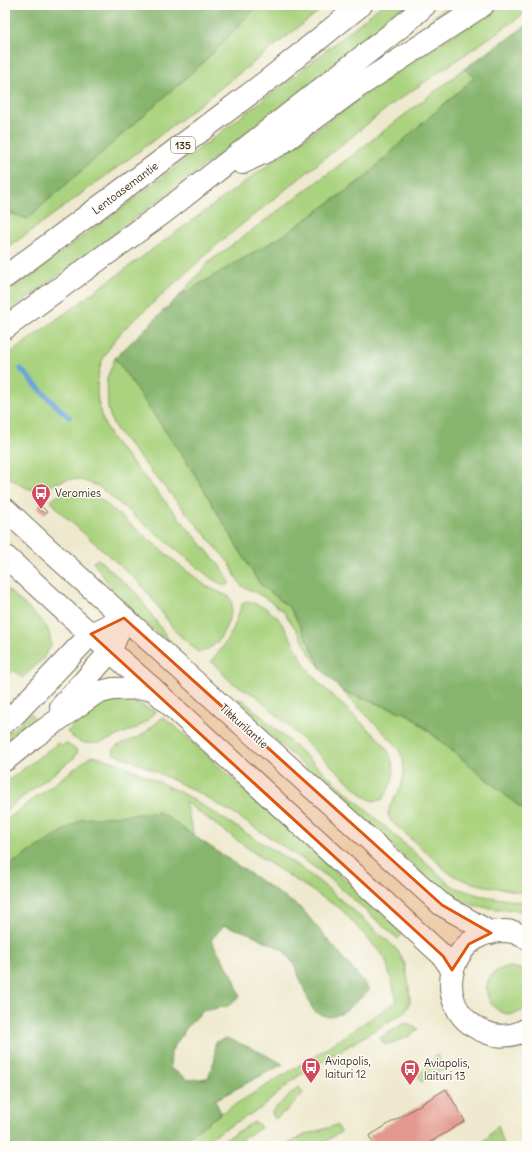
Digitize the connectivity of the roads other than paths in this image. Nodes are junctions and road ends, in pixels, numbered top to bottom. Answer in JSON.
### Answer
{"nodes":[{"id":1,"x":426,"y":5,"type":"edge"},
{"id":2,"x":483,"y":5,"type":"edge"},
{"id":3,"x":359,"y":6,"type":"edge"},
{"id":4,"x":208,"y":178,"type":"junction"},
{"id":5,"x":5,"y":277,"type":"edge"},
{"id":6,"x":5,"y":328,"type":"edge"},
{"id":7,"x":5,"y":509,"type":"edge"},
{"id":8,"x":5,"y":556,"type":"edge"},
{"id":9,"x":124,"y":618,"type":"junction"},
{"id":10,"x":91,"y":634,"type":"junction"},
{"id":11,"x":110,"y":652,"type":"junction"},
{"id":12,"x":152,"y":688,"type":"junction"},
{"id":13,"x":5,"y":722,"type":"edge"},
{"id":14,"x":34,"y":737,"type":"junction"},
{"id":15,"x":5,"y":760,"type":"edge"},
{"id":16,"x":491,"y":933,"type":"junction"},
{"id":17,"x":527,"y":938,"type":"edge"},
{"id":18,"x":452,"y":970,"type":"junction"},
{"id":19,"x":527,"y":1029,"type":"edge"},
{"id":20,"x":502,"y":1036,"type":"junction"},
{"id":21,"x":527,"y":1045,"type":"edge"}],
"edges":[{"from":1,"to":4,"type":"main road"},
{"from":2,"to":4,"type":"main road"},
{"from":3,"to":5,"type":"main road","name":"Lentoasemantie","number":"135"},
{"from":4,"to":6,"type":"main road"},
{"from":7,"to":9,"type":"main road","name":"Tikkurilantie"},
{"from":8,"to":10,"type":"main road"},
{"from":9,"to":10,"type":"main road"},
{"from":9,"to":11,"type":"main road"},
{"from":9,"to":16,"type":"main road","name":"Tikkurilantie"},
{"from":10,"to":11,"type":"main road"},
{"from":10,"to":13,"type":"main road"},
{"from":11,"to":12,"type":"main road"},
{"from":11,"to":14,"type":"main road"},
{"from":12,"to":14,"type":"main road"},
{"from":12,"to":18,"type":"main road"},
{"from":14,"to":15,"type":"main road"},
{"from":16,"to":17,"type":"main road"},
{"from":16,"to":18,"type":"main road"},
{"from":18,"to":20,"type":"main road"},
{"from":19,"to":20,"type":"main road"},
{"from":20,"to":21,"type":"main road"}]}
